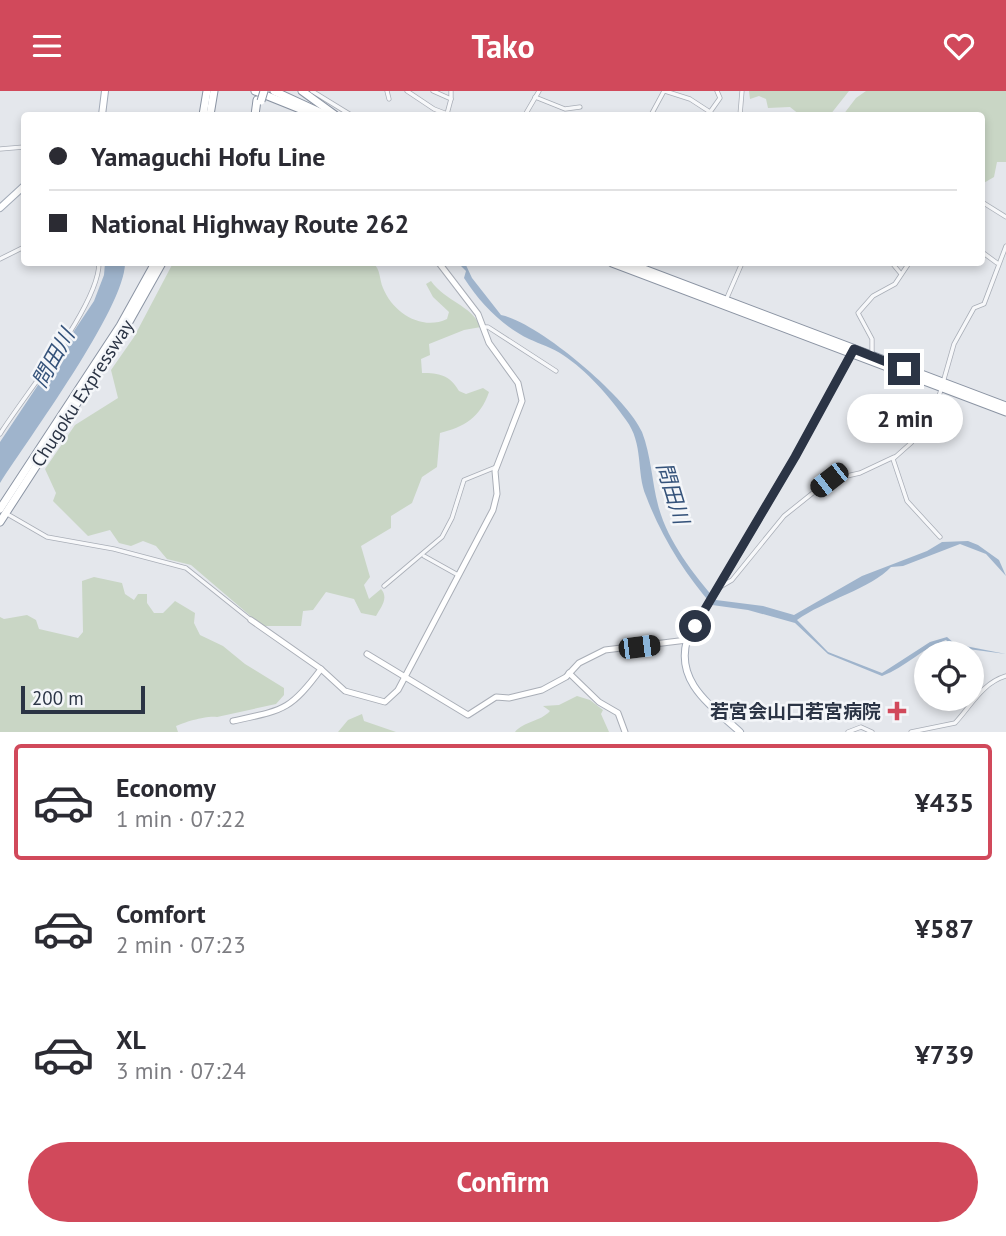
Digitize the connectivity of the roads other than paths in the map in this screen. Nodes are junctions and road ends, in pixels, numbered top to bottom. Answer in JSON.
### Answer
{"nodes":[{"id":1,"x":105,"y":91,"type":"edge"},
{"id":2,"x":207,"y":91,"type":"edge"},
{"id":3,"x":214,"y":91,"type":"edge"},
{"id":4,"x":260,"y":91,"type":"edge"},
{"id":5,"x":302,"y":91,"type":"edge"},
{"id":6,"x":312,"y":91,"type":"edge"},
{"id":7,"x":387,"y":91,"type":"edge"},
{"id":8,"x":407,"y":91,"type":"edge"},
{"id":9,"x":433,"y":91,"type":"edge"},
{"id":10,"x":451,"y":91,"type":"edge"},
{"id":11,"x":540,"y":91,"type":"edge"},
{"id":12,"x":664,"y":91,"type":"edge"},
{"id":13,"x":717,"y":91,"type":"edge"},
{"id":14,"x":742,"y":91,"type":"edge"},
{"id":15,"x":274,"y":94,"type":"edge"},
{"id":16,"x":535,"y":97,"type":"junction"},
{"id":17,"x":389,"y":99,"type":"dead end"},
{"id":18,"x":451,"y":99,"type":"junction"},
{"id":19,"x":580,"y":107,"type":"dead end"},
{"id":20,"x":565,"y":109,"type":"junction"},
{"id":21,"x":102,"y":112,"type":"edge"},
{"id":22,"x":204,"y":112,"type":"edge"},
{"id":23,"x":210,"y":112,"type":"edge"},
{"id":24,"x":257,"y":112,"type":"edge"},
{"id":25,"x":299,"y":112,"type":"edge"},
{"id":26,"x":309,"y":112,"type":"edge"},
{"id":27,"x":319,"y":112,"type":"edge"},
{"id":28,"x":331,"y":112,"type":"edge"},
{"id":29,"x":346,"y":112,"type":"edge"},
{"id":30,"x":440,"y":112,"type":"edge"},
{"id":31,"x":448,"y":112,"type":"edge"},
{"id":32,"x":528,"y":112,"type":"edge"},
{"id":33,"x":563,"y":112,"type":"edge"},
{"id":34,"x":653,"y":112,"type":"edge"},
{"id":35,"x":709,"y":112,"type":"edge"},
{"id":36,"x":711,"y":112,"type":"edge"},
{"id":37,"x":740,"y":112,"type":"edge"},
{"id":38,"x":21,"y":147,"type":"edge"},
{"id":39,"x":0,"y":149,"type":"edge"},
{"id":40,"x":21,"y":190,"type":"edge"},
{"id":41,"x":985,"y":204,"type":"edge"},
{"id":42,"x":0,"y":208,"type":"edge"},
{"id":43,"x":1006,"y":217,"type":"edge"},
{"id":44,"x":1006,"y":246,"type":"edge"},
{"id":45,"x":21,"y":248,"type":"edge"},
{"id":46,"x":985,"y":254,"type":"edge"},
{"id":47,"x":0,"y":259,"type":"edge"},
{"id":48,"x":997,"y":263,"type":"junction"},
{"id":49,"x":99,"y":266,"type":"edge"},
{"id":50,"x":153,"y":266,"type":"edge"},
{"id":51,"x":160,"y":266,"type":"edge"},
{"id":52,"x":442,"y":266,"type":"edge"},
{"id":53,"x":620,"y":266,"type":"edge"},
{"id":54,"x":635,"y":266,"type":"edge"},
{"id":55,"x":741,"y":266,"type":"edge"},
{"id":56,"x":894,"y":266,"type":"edge"},
{"id":57,"x":907,"y":266,"type":"edge"},
{"id":58,"x":901,"y":274,"type":"junction"},
{"id":59,"x":725,"y":303,"type":"junction"},
{"id":60,"x":484,"y":327,"type":"junction"},
{"id":61,"x":852,"y":352,"type":"junction"},
{"id":62,"x":871,"y":356,"type":"junction"},
{"id":63,"x":556,"y":371,"type":"dead end"},
{"id":64,"x":942,"y":386,"type":"junction"},
{"id":65,"x":1006,"y":406,"type":"edge"},
{"id":66,"x":1006,"y":412,"type":"edge"},
{"id":67,"x":0,"y":434,"type":"edge"},
{"id":68,"x":894,"y":457,"type":"junction"},
{"id":69,"x":496,"y":467,"type":"junction"},
{"id":70,"x":0,"y":509,"type":"edge"},
{"id":71,"x":9,"y":515,"type":"dead end"},
{"id":72,"x":0,"y":523,"type":"edge"},
{"id":73,"x":940,"y":537,"type":"dead end"},
{"id":74,"x":424,"y":556,"type":"junction"},
{"id":75,"x":460,"y":576,"type":"junction"},
{"id":76,"x":383,"y":586,"type":"dead end"},
{"id":77,"x":718,"y":586,"type":"junction"},
{"id":78,"x":251,"y":620,"type":"joint"},
{"id":79,"x":687,"y":641,"type":"junction"},
{"id":80,"x":367,"y":654,"type":"dead end"},
{"id":81,"x":321,"y":669,"type":"junction"},
{"id":82,"x":569,"y":673,"type":"junction"},
{"id":83,"x":1006,"y":675,"type":"edge"},
{"id":84,"x":404,"y":676,"type":"junction"},
{"id":85,"x":233,"y":722,"type":"dead end"},
{"id":86,"x":625,"y":732,"type":"edge"},
{"id":87,"x":740,"y":732,"type":"edge"},
{"id":88,"x":850,"y":732,"type":"edge"},
{"id":89,"x":872,"y":732,"type":"edge"},
{"id":90,"x":911,"y":732,"type":"edge"}],
"edges":[{"from":1,"to":21,"type":"main road"},
{"from":2,"to":22,"type":"highway"},
{"from":3,"to":23,"type":"highway"},
{"from":4,"to":15,"type":"highway"},
{"from":4,"to":24,"type":"highway","bridge":true},
{"from":5,"to":28,"type":"highway"},
{"from":6,"to":29,"type":"street"},
{"from":7,"to":17,"type":"street"},
{"from":8,"to":30,"type":"street"},
{"from":9,"to":18,"type":"street"},
{"from":10,"to":18,"type":"street"},
{"from":11,"to":16,"type":"street"},
{"from":12,"to":34,"type":"street"},
{"from":12,"to":35,"type":"street"},
{"from":13,"to":36,"type":"street"},
{"from":14,"to":37,"type":"street"},
{"from":15,"to":25,"type":"highway"},
{"from":15,"to":26,"type":"highway"},
{"from":15,"to":27,"type":"highway"},
{"from":16,"to":20,"type":"street"},
{"from":16,"to":32,"type":"street"},
{"from":18,"to":31,"type":"street"},
{"from":19,"to":20,"type":"street"},
{"from":20,"to":33,"type":"street"},
{"from":38,"to":39,"type":"street"},
{"from":40,"to":42,"type":"main road"},
{"from":41,"to":43,"type":"street"},
{"from":44,"to":48,"type":"street"},
{"from":45,"to":47,"type":"street"},
{"from":46,"to":48,"type":"street"},
{"from":48,"to":64,"type":"street"},
{"from":49,"to":67,"type":"street"},
{"from":50,"to":70,"type":"highway","name":"Chugoku Expressway"},
{"from":51,"to":72,"type":"highway","name":"Chugoku Expressway"},
{"from":52,"to":60,"type":"street"},
{"from":53,"to":59,"type":"highway"},
{"from":54,"to":59,"type":"highway"},
{"from":55,"to":59,"type":"street"},
{"from":56,"to":58,"type":"street"},
{"from":57,"to":58,"type":"street"},
{"from":58,"to":62,"type":"street"},
{"from":59,"to":61,"type":"highway"},
{"from":60,"to":63,"type":"street"},
{"from":60,"to":69,"type":"street"},
{"from":61,"to":62,"type":"highway"},
{"from":61,"to":64,"type":"highway"},
{"from":61,"to":77,"type":"main road"},
{"from":62,"to":64,"type":"highway"},
{"from":64,"to":65,"type":"highway"},
{"from":64,"to":66,"type":"highway"},
{"from":64,"to":68,"type":"street"},
{"from":68,"to":73,"type":"street"},
{"from":68,"to":77,"type":"street"},
{"from":69,"to":74,"type":"street"},
{"from":69,"to":75,"type":"street"},
{"from":71,"to":78,"type":"street"},
{"from":74,"to":75,"type":"street"},
{"from":74,"to":76,"type":"street"},
{"from":75,"to":84,"type":"street"},
{"from":77,"to":79,"type":"main road"},
{"from":78,"to":81,"type":"street"},
{"from":79,"to":82,"type":"street"},
{"from":79,"to":87,"type":"main road"},
{"from":80,"to":84,"type":"street"},
{"from":81,"to":84,"type":"street"},
{"from":81,"to":85,"type":"street"},
{"from":82,"to":84,"type":"street"},
{"from":82,"to":86,"type":"street"},
{"from":83,"to":90,"type":"street"},
{"from":88,"to":89,"type":"street"}]}
